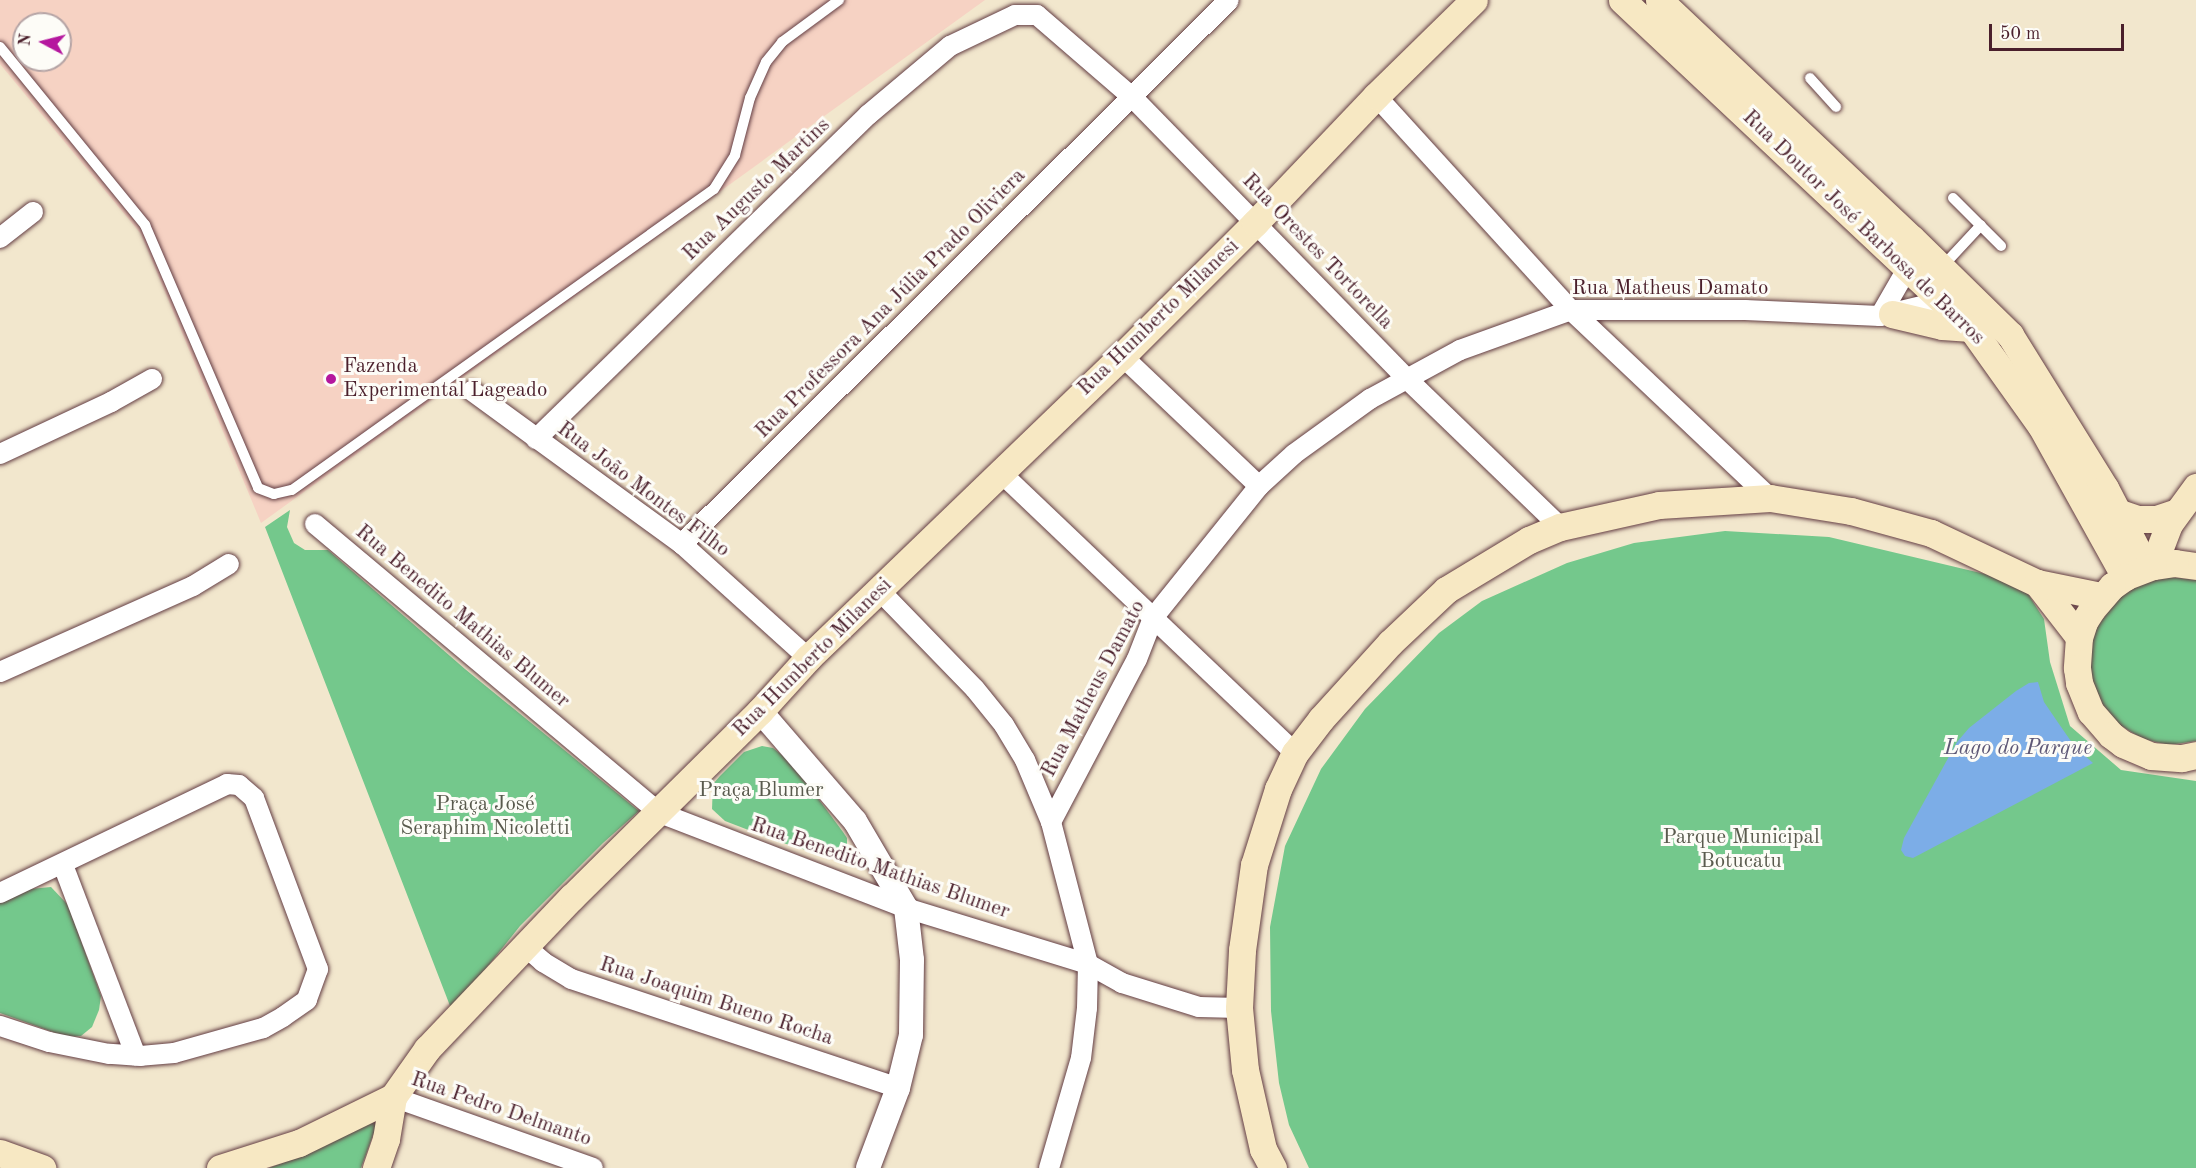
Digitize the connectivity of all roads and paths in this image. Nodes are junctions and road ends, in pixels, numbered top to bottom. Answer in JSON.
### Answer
{"nodes":[{"id":1,"x":839,"y":0,"type":"edge"},
{"id":2,"x":1229,"y":0,"type":"edge"},
{"id":3,"x":1474,"y":0,"type":"edge"},
{"id":4,"x":1622,"y":0,"type":"edge"},
{"id":5,"x":1659,"y":0,"type":"edge"},
{"id":6,"x":1037,"y":15,"type":"joint"},
{"id":7,"x":0,"y":47,"type":"edge"},
{"id":8,"x":1810,"y":78,"type":"dead end"},
{"id":9,"x":1376,"y":96,"type":"junction"},
{"id":10,"x":1133,"y":98,"type":"junction"},
{"id":11,"x":1836,"y":107,"type":"dead end"},
{"id":12,"x":1953,"y":198,"type":"dead end"},
{"id":13,"x":33,"y":212,"type":"dead end"},
{"id":14,"x":1255,"y":223,"type":"junction"},
{"id":15,"x":1981,"y":225,"type":"junction"},
{"id":16,"x":0,"y":238,"type":"edge"},
{"id":17,"x":2001,"y":246,"type":"dead end"},
{"id":18,"x":1935,"y":274,"type":"junction"},
{"id":19,"x":1571,"y":310,"type":"junction"},
{"id":20,"x":1886,"y":315,"type":"junction"},
{"id":21,"x":1971,"y":328,"type":"junction"},
{"id":22,"x":1122,"y":356,"type":"junction"},
{"id":23,"x":152,"y":379,"type":"dead end"},
{"id":24,"x":1407,"y":379,"type":"junction"},
{"id":25,"x":472,"y":391,"type":"dead end"},
{"id":26,"x":536,"y":439,"type":"junction"},
{"id":27,"x":0,"y":454,"type":"edge"},
{"id":28,"x":999,"y":471,"type":"junction"},
{"id":29,"x":1259,"y":486,"type":"junction"},
{"id":30,"x":2196,"y":487,"type":"edge"},
{"id":31,"x":1770,"y":498,"type":"junction"},
{"id":32,"x":2117,"y":512,"type":"junction"},
{"id":33,"x":2177,"y":512,"type":"junction"},
{"id":34,"x":315,"y":524,"type":"dead end"},
{"id":35,"x":1560,"y":527,"type":"junction"},
{"id":36,"x":682,"y":544,"type":"junction"},
{"id":37,"x":229,"y":564,"type":"dead end"},
{"id":38,"x":2196,"y":566,"type":"edge"},
{"id":39,"x":2141,"y":570,"type":"junction"},
{"id":40,"x":2037,"y":583,"type":"junction"},
{"id":41,"x":880,"y":591,"type":"junction"},
{"id":42,"x":2101,"y":596,"type":"junction"},
{"id":43,"x":1154,"y":618,"type":"junction"},
{"id":44,"x":2079,"y":637,"type":"junction"},
{"id":45,"x":808,"y":658,"type":"junction"},
{"id":46,"x":0,"y":672,"type":"edge"},
{"id":47,"x":760,"y":711,"type":"junction"},
{"id":48,"x":1295,"y":753,"type":"junction"},
{"id":49,"x":2196,"y":755,"type":"edge"},
{"id":50,"x":660,"y":813,"type":"junction"},
{"id":51,"x":1051,"y":822,"type":"junction"},
{"id":52,"x":63,"y":865,"type":"junction"},
{"id":53,"x":0,"y":893,"type":"edge"},
{"id":54,"x":906,"y":908,"type":"junction"},
{"id":55,"x":526,"y":947,"type":"junction"},
{"id":56,"x":1088,"y":964,"type":"junction"},
{"id":57,"x":1239,"y":1008,"type":"junction"},
{"id":58,"x":0,"y":1026,"type":"edge"},
{"id":59,"x":136,"y":1056,"type":"junction"},
{"id":60,"x":898,"y":1088,"type":"junction"},
{"id":61,"x":393,"y":1097,"type":"junction"},
{"id":62,"x":0,"y":1153,"type":"edge"},
{"id":63,"x":1265,"y":1162,"type":"edge"},
{"id":64,"x":42,"y":1168,"type":"edge"},
{"id":65,"x":220,"y":1168,"type":"edge"},
{"id":66,"x":376,"y":1168,"type":"edge"},
{"id":67,"x":593,"y":1168,"type":"edge"},
{"id":68,"x":868,"y":1168,"type":"edge"},
{"id":69,"x":1049,"y":1168,"type":"edge"}],
"edges":[{"from":1,"to":7,"type":"lane"},
{"from":2,"to":10,"type":"street","name":"Rua Professora Ana Júlia Prado Oliviera"},
{"from":3,"to":9,"type":"main road","name":"Rua Humberto Milanesi"},
{"from":4,"to":18,"type":"main road","name":"Rua Doutor José Barbosa de Barros"},
{"from":5,"to":18,"type":"main road","name":"Rua Doutor José Barbosa de Barros"},
{"from":6,"to":10,"type":"street","name":"Rua Orestes Tortorella"},
{"from":6,"to":26,"type":"street","name":"Rua Augusto Martins"},
{"from":8,"to":11,"type":"lane"},
{"from":9,"to":14,"type":"main road","name":"Rua Humberto Milanesi"},
{"from":9,"to":19,"type":"street"},
{"from":10,"to":14,"type":"street","name":"Rua Orestes Tortorella"},
{"from":10,"to":36,"type":"street","name":"Rua Professora Ana Júlia Prado Oliviera"},
{"from":12,"to":15,"type":"lane"},
{"from":13,"to":16,"type":"street"},
{"from":14,"to":22,"type":"main road","name":"Rua Humberto Milanesi"},
{"from":14,"to":24,"type":"street","name":"Rua Orestes Tortorella"},
{"from":15,"to":17,"type":"lane"},
{"from":15,"to":18,"type":"lane"},
{"from":18,"to":20,"type":"street"},
{"from":18,"to":20,"type":"street","name":"Rua Matheus Damato"},
{"from":18,"to":21,"type":"main road","name":"Rua Doutor José Barbosa de Barros"},
{"from":18,"to":32,"type":"main road","name":"Rua Doutor José Barbosa de Barros"},
{"from":19,"to":20,"type":"street","name":"Rua Matheus Damato"},
{"from":19,"to":24,"type":"street","name":"Rua Matheus Damato"},
{"from":19,"to":31,"type":"street"},
{"from":20,"to":21,"type":"main road"},
{"from":21,"to":39,"type":"main road","name":"Rua Doutor José Barbosa de Barros"},
{"from":22,"to":28,"type":"main road","name":"Rua Humberto Milanesi"},
{"from":22,"to":29,"type":"street"},
{"from":23,"to":27,"type":"street"},
{"from":24,"to":29,"type":"street","name":"Rua Matheus Damato"},
{"from":24,"to":35,"type":"street","name":"Rua Orestes Tortorella"},
{"from":25,"to":26,"type":"street","name":"Rua João Montes Filho"},
{"from":26,"to":36,"type":"street","name":"Rua João Montes Filho"},
{"from":28,"to":41,"type":"main road","name":"Rua Humberto Milanesi"},
{"from":28,"to":43,"type":"street"},
{"from":29,"to":43,"type":"street","name":"Rua Matheus Damato"},
{"from":30,"to":33,"type":"main road"},
{"from":31,"to":35,"type":"main road"},
{"from":31,"to":40,"type":"main road"},
{"from":32,"to":33,"type":"main road"},
{"from":32,"to":39,"type":"main road","name":"Rua Doutor José Barbosa de Barros"},
{"from":33,"to":39,"type":"main road"},
{"from":34,"to":50,"type":"street","name":"Rua Benedito Mathias Blumer"},
{"from":35,"to":48,"type":"main road"},
{"from":36,"to":45,"type":"street","name":"Rua João Montes Filho"},
{"from":37,"to":46,"type":"street"},
{"from":38,"to":39,"type":"main road"},
{"from":39,"to":42,"type":"main road"},
{"from":40,"to":42,"type":"main road"},
{"from":40,"to":44,"type":"main road"},
{"from":41,"to":45,"type":"main road","name":"Rua Humberto Milanesi"},
{"from":41,"to":51,"type":"street"},
{"from":42,"to":44,"type":"main road"},
{"from":43,"to":48,"type":"street"},
{"from":43,"to":51,"type":"street","name":"Rua Matheus Damato"},
{"from":44,"to":49,"type":"main road"},
{"from":45,"to":47,"type":"main road","name":"Rua Humberto Milanesi"},
{"from":47,"to":50,"type":"main road","name":"Rua Humberto Milanesi"},
{"from":47,"to":54,"type":"street"},
{"from":48,"to":57,"type":"main road"},
{"from":50,"to":54,"type":"street","name":"Rua Benedito Mathias Blumer"},
{"from":50,"to":55,"type":"main road","name":"Rua Humberto Milanesi"},
{"from":51,"to":56,"type":"street"},
{"from":52,"to":53,"type":"street"},
{"from":52,"to":59,"type":"street"},
{"from":52,"to":59,"type":"street"},
{"from":54,"to":56,"type":"street","name":"Rua Benedito Mathias Blumer"},
{"from":54,"to":60,"type":"street"},
{"from":55,"to":60,"type":"street","name":"Rua Joaquim Bueno Rocha"},
{"from":55,"to":61,"type":"main road","name":"Rua Humberto Milanesi"},
{"from":56,"to":57,"type":"street","name":"Rua Benedito Mathias Blumer"},
{"from":56,"to":69,"type":"street"},
{"from":57,"to":63,"type":"main road"},
{"from":58,"to":59,"type":"street"},
{"from":60,"to":68,"type":"street"},
{"from":61,"to":65,"type":"main road","name":"Rua Humberto Milanesi"},
{"from":61,"to":66,"type":"main road"},
{"from":61,"to":67,"type":"street","name":"Rua Pedro Delmanto"},
{"from":62,"to":64,"type":"main road"}]}
